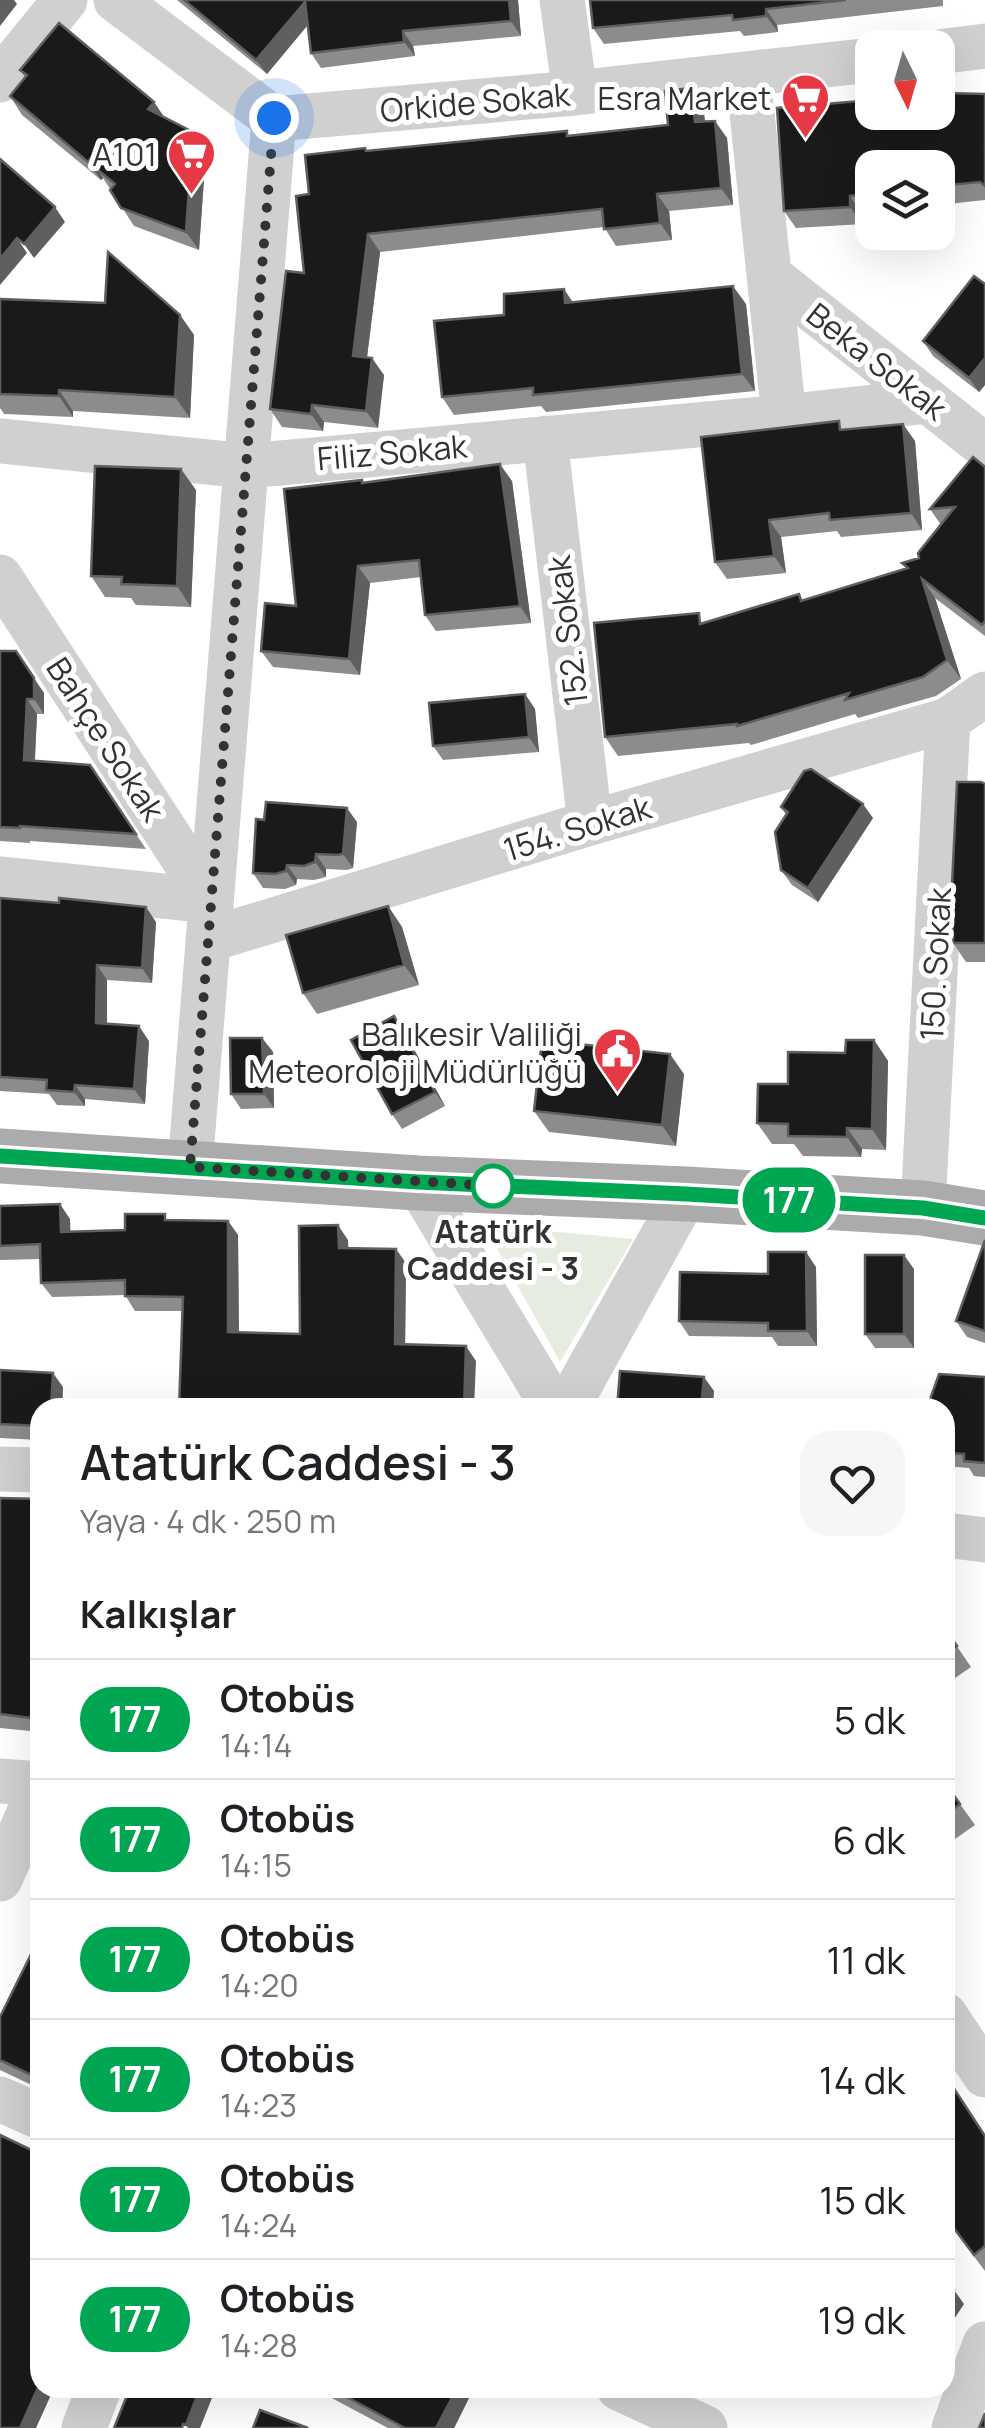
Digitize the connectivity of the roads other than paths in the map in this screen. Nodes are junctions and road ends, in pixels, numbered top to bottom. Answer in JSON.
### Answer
{"nodes":[{"id":1,"x":65,"y":0,"type":"edge"},
{"id":2,"x":116,"y":0,"type":"edge"},
{"id":3,"x":562,"y":0,"type":"edge"},
{"id":4,"x":985,"y":46,"type":"edge"},
{"id":5,"x":955,"y":50,"type":"edge"},
{"id":6,"x":855,"y":62,"type":"edge"},
{"id":7,"x":748,"y":75,"type":"junction"},
{"id":8,"x":0,"y":80,"type":"edge"},
{"id":9,"x":575,"y":94,"type":"junction"},
{"id":10,"x":274,"y":118,"type":"junction"},
{"id":11,"x":770,"y":276,"type":"junction"},
{"id":12,"x":928,"y":401,"type":"junction"},
{"id":13,"x":784,"y":417,"type":"junction"},
{"id":14,"x":545,"y":438,"type":"junction"},
{"id":15,"x":0,"y":441,"type":"edge"},
{"id":16,"x":985,"y":446,"type":"edge"},
{"id":17,"x":247,"y":466,"type":"junction"},
{"id":18,"x":0,"y":578,"type":"edge"},
{"id":19,"x":985,"y":694,"type":"edge"},
{"id":20,"x":948,"y":720,"type":"junction"},
{"id":21,"x":590,"y":824,"type":"junction"},
{"id":22,"x":0,"y":879,"type":"edge"},
{"id":23,"x":210,"y":920,"type":"junction"},
{"id":24,"x":0,"y":1156,"type":"edge"},
{"id":25,"x":190,"y":1167,"type":"junction"},
{"id":26,"x":418,"y":1182,"type":"junction"},
{"id":27,"x":686,"y":1194,"type":"junction"},
{"id":28,"x":923,"y":1208,"type":"junction"},
{"id":29,"x":985,"y":1218,"type":"edge"},
{"id":30,"x":548,"y":1398,"type":"edge"},
{"id":31,"x":573,"y":1398,"type":"edge"},
{"id":32,"x":0,"y":1469,"type":"edge"},
{"id":33,"x":30,"y":1470,"type":"edge"},
{"id":34,"x":955,"y":1536,"type":"edge"},
{"id":35,"x":985,"y":1540,"type":"edge"},
{"id":36,"x":0,"y":1780,"type":"edge"},
{"id":37,"x":30,"y":1784,"type":"edge"},
{"id":38,"x":30,"y":1809,"type":"edge"},
{"id":39,"x":0,"y":1879,"type":"edge"},
{"id":40,"x":955,"y":2030,"type":"edge"},
{"id":41,"x":985,"y":2074,"type":"edge"},
{"id":42,"x":0,"y":2098,"type":"edge"},
{"id":43,"x":30,"y":2112,"type":"edge"},
{"id":44,"x":985,"y":2344,"type":"edge"},
{"id":45,"x":95,"y":2398,"type":"edge"},
{"id":46,"x":640,"y":2398,"type":"edge"},
{"id":47,"x":84,"y":2428,"type":"edge"},
{"id":48,"x":705,"y":2428,"type":"edge"},
{"id":49,"x":954,"y":2428,"type":"edge"}],
"edges":[{"from":1,"to":8,"type":"street"},
{"from":2,"to":10,"type":"street"},
{"from":3,"to":9,"type":"street"},
{"from":4,"to":5,"type":"street"},
{"from":6,"to":7,"type":"street","name":"Orkide Sokak"},
{"from":7,"to":9,"type":"street","name":"Orkide Sokak"},
{"from":7,"to":11,"type":"street"},
{"from":9,"to":10,"type":"street","name":"Orkide Sokak"},
{"from":10,"to":17,"type":"street"},
{"from":11,"to":12,"type":"street","name":"Beka Sokak"},
{"from":11,"to":13,"type":"street"},
{"from":12,"to":13,"type":"street","name":"Filiz Sokak"},
{"from":12,"to":16,"type":"street","name":"Beka Sokak"},
{"from":13,"to":14,"type":"street","name":"Filiz Sokak"},
{"from":14,"to":17,"type":"street","name":"Filiz Sokak"},
{"from":14,"to":21,"type":"street","name":"152. Sokak"},
{"from":15,"to":17,"type":"street","name":"Filiz Sokak"},
{"from":17,"to":23,"type":"street"},
{"from":18,"to":23,"type":"street","name":"Bahçe Sokak"},
{"from":19,"to":20,"type":"street","name":"154. Sokak"},
{"from":20,"to":21,"type":"street","name":"154. Sokak"},
{"from":20,"to":28,"type":"street","name":"150. Sokak"},
{"from":21,"to":23,"type":"street","name":"154. Sokak"},
{"from":22,"to":23,"type":"street"},
{"from":23,"to":25,"type":"street"},
{"from":24,"to":25,"type":"main road"},
{"from":25,"to":26,"type":"main road"},
{"from":26,"to":27,"type":"main road"},
{"from":26,"to":30,"type":"street"},
{"from":27,"to":28,"type":"main road"},
{"from":27,"to":31,"type":"street"},
{"from":28,"to":29,"type":"main road"},
{"from":32,"to":33,"type":"street"},
{"from":34,"to":35,"type":"street"},
{"from":36,"to":37,"type":"street"},
{"from":38,"to":39,"type":"street"},
{"from":40,"to":41,"type":"street"},
{"from":42,"to":43,"type":"street"},
{"from":44,"to":49,"type":"street"},
{"from":45,"to":47,"type":"street"},
{"from":46,"to":48,"type":"street"}]}
